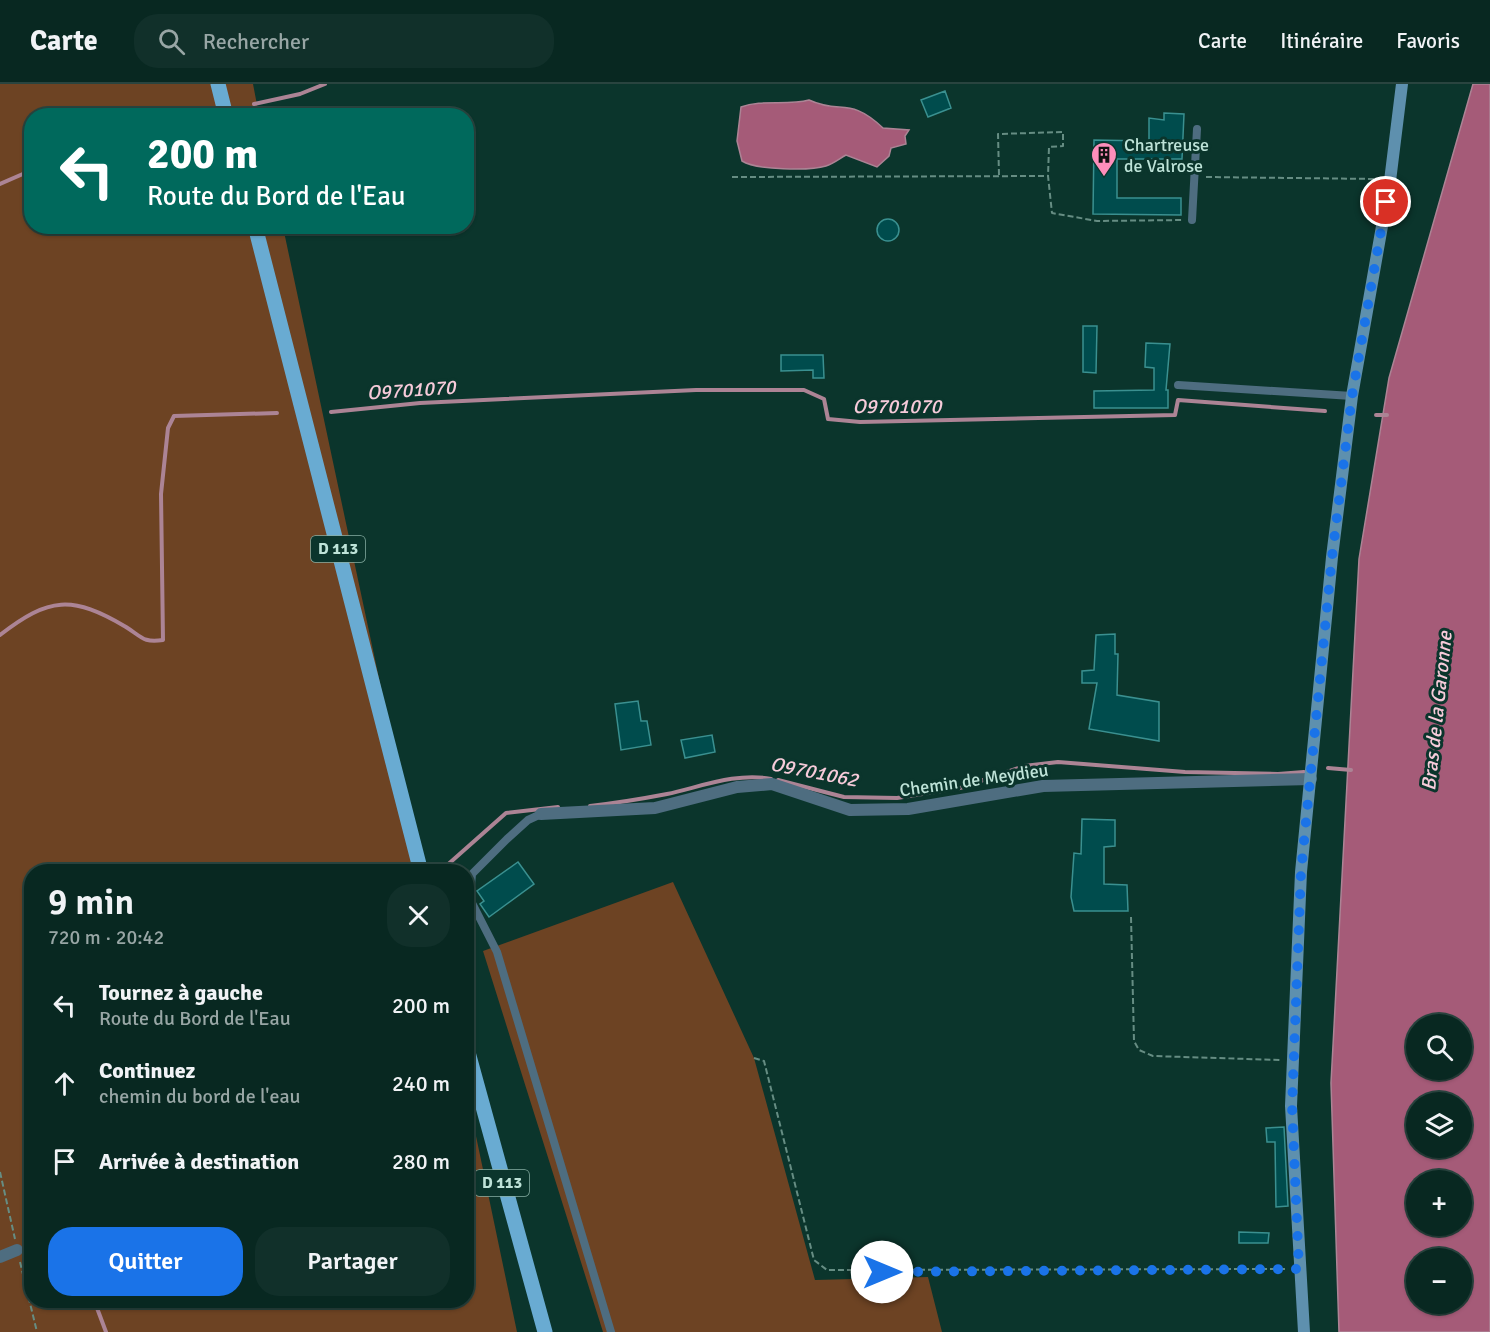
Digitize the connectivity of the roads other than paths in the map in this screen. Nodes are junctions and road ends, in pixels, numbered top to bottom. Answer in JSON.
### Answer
{"nodes":[{"id":1,"x":218,"y":84,"type":"edge"},
{"id":2,"x":1402,"y":84,"type":"edge"},
{"id":3,"x":224,"y":108,"type":"edge"},
{"id":4,"x":1197,"y":129,"type":"dead end"},
{"id":5,"x":1192,"y":220,"type":"road end"},
{"id":6,"x":257,"y":234,"type":"edge"},
{"id":7,"x":1178,"y":386,"type":"dead end"},
{"id":8,"x":1352,"y":396,"type":"junction"},
{"id":9,"x":1311,"y":779,"type":"junction"},
{"id":10,"x":541,"y":814,"type":"joint"},
{"id":11,"x":419,"y":864,"type":"edge"},
{"id":12,"x":474,"y":872,"type":"edge"},
{"id":13,"x":474,"y":907,"type":"edge"},
{"id":14,"x":474,"y":1074,"type":"edge"},
{"id":15,"x":17,"y":1250,"type":"road end"},
{"id":16,"x":0,"y":1257,"type":"edge"},
{"id":17,"x":543,"y":1328,"type":"edge"},
{"id":18,"x":610,"y":1332,"type":"edge"},
{"id":19,"x":1304,"y":1332,"type":"edge"}],
"edges":[{"from":1,"to":3,"type":"main road"},
{"from":2,"to":8,"type":"street"},
{"from":4,"to":5,"type":"lane"},
{"from":6,"to":11,"type":"main road","number":"D 113"},
{"from":7,"to":8,"type":"lane"},
{"from":8,"to":9,"type":"street"},
{"from":9,"to":10,"type":"street","name":"Chemin de Meydieu"},
{"from":9,"to":19,"type":"street"},
{"from":10,"to":12,"type":"lane"},
{"from":13,"to":18,"type":"lane"},
{"from":14,"to":17,"type":"main road","number":"D 113"},
{"from":15,"to":16,"type":"street"}]}
